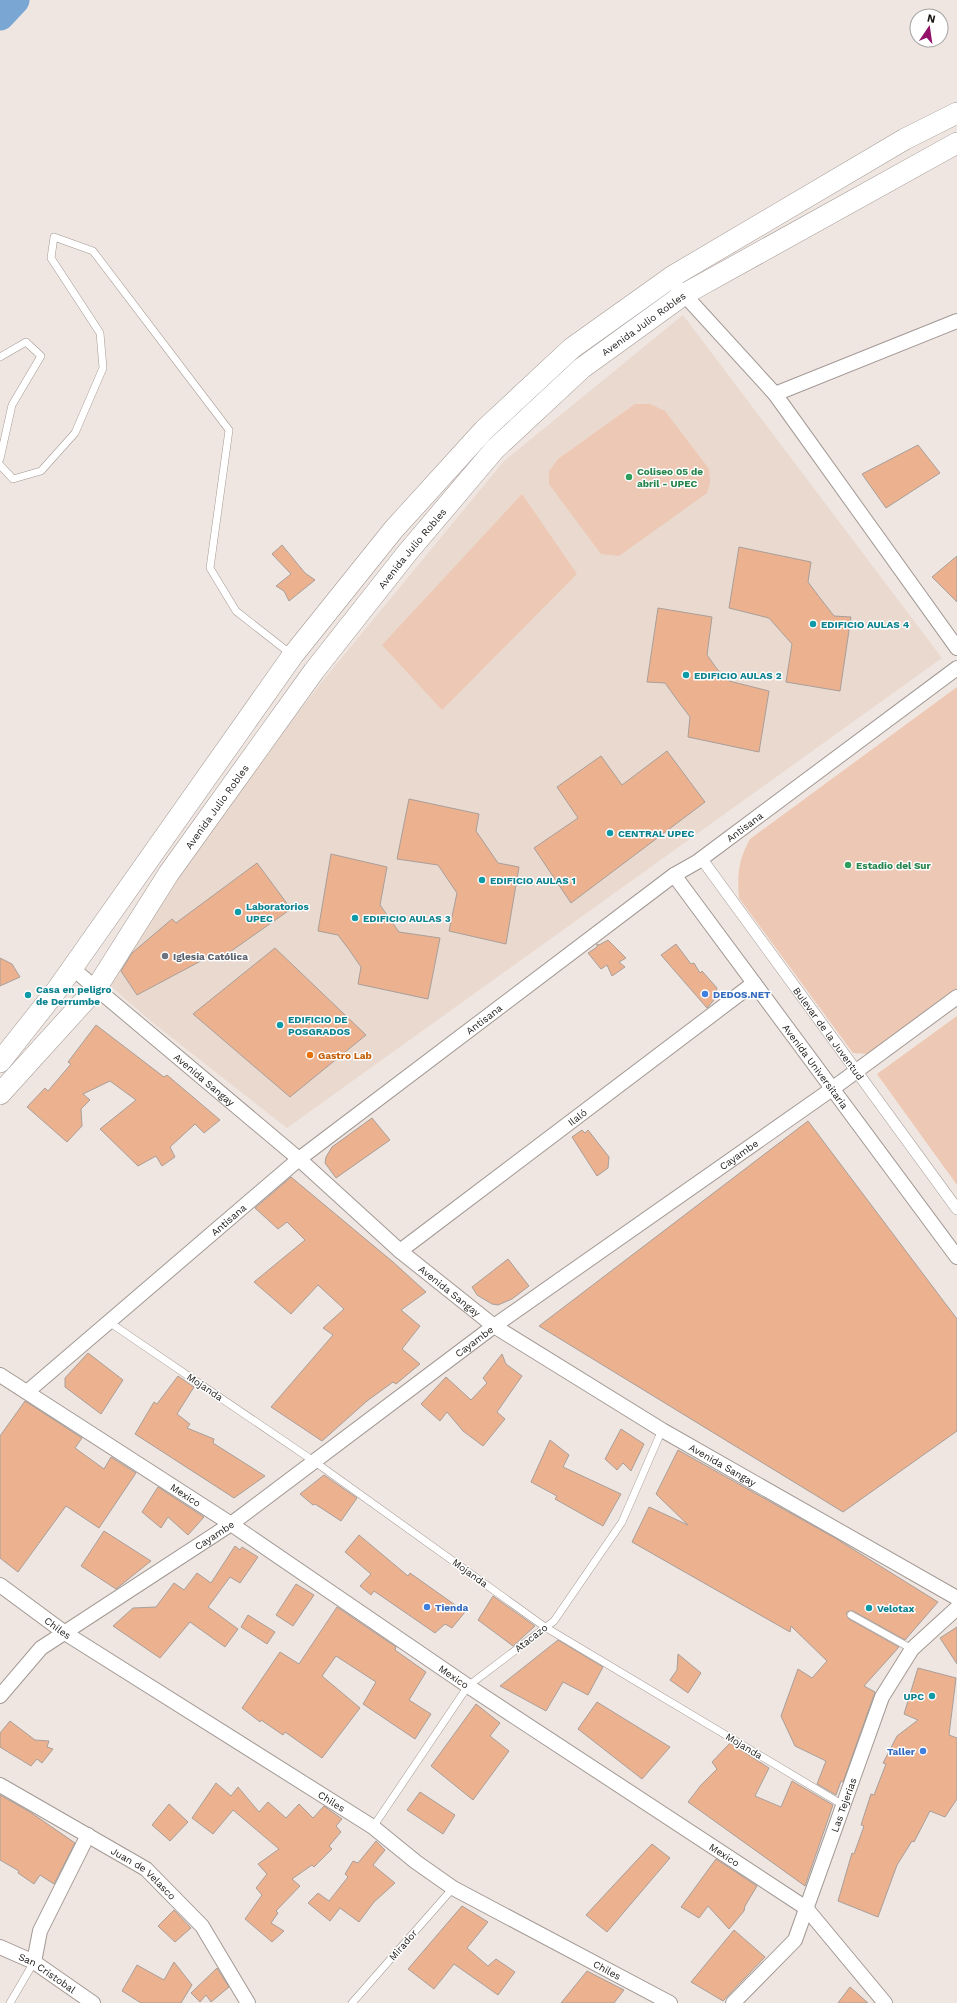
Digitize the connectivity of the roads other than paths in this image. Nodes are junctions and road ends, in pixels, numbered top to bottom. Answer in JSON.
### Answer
{"nodes":[{"id":1,"x":957,"y":113,"type":"edge"},
{"id":2,"x":957,"y":144,"type":"edge"},
{"id":3,"x":670,"y":279,"type":"junction"},
{"id":4,"x":684,"y":295,"type":"junction"},
{"id":5,"x":957,"y":321,"type":"edge"},
{"id":6,"x":0,"y":357,"type":"edge"},
{"id":7,"x":775,"y":394,"type":"junction"},
{"id":8,"x":0,"y":459,"type":"edge"},
{"id":9,"x":0,"y":466,"type":"edge"},
{"id":10,"x":957,"y":648,"type":"edge"},
{"id":11,"x":293,"y":655,"type":"junction"},
{"id":12,"x":957,"y":668,"type":"edge"},
{"id":13,"x":701,"y":858,"type":"junction"},
{"id":14,"x":674,"y":875,"type":"junction"},
{"id":15,"x":72,"y":968,"type":"junction"},
{"id":16,"x":754,"y":983,"type":"junction"},
{"id":17,"x":97,"y":987,"type":"junction"},
{"id":18,"x":957,"y":997,"type":"edge"},
{"id":19,"x":0,"y":1062,"type":"edge"},
{"id":20,"x":856,"y":1070,"type":"junction"},
{"id":21,"x":832,"y":1089,"type":"junction"},
{"id":22,"x":0,"y":1094,"type":"edge"},
{"id":23,"x":299,"y":1159,"type":"junction"},
{"id":24,"x":957,"y":1209,"type":"edge"},
{"id":25,"x":400,"y":1251,"type":"junction"},
{"id":26,"x":957,"y":1257,"type":"edge"},
{"id":27,"x":109,"y":1322,"type":"junction"},
{"id":28,"x":494,"y":1326,"type":"junction"},
{"id":29,"x":0,"y":1375,"type":"edge"},
{"id":30,"x":26,"y":1392,"type":"junction"},
{"id":31,"x":662,"y":1430,"type":"junction"},
{"id":32,"x":315,"y":1462,"type":"junction"},
{"id":33,"x":231,"y":1524,"type":"junction"},
{"id":34,"x":0,"y":1585,"type":"edge"},
{"id":35,"x":957,"y":1598,"type":"edge"},
{"id":36,"x":957,"y":1608,"type":"edge"},
{"id":37,"x":851,"y":1615,"type":"dead end"},
{"id":38,"x":546,"y":1627,"type":"junction"},
{"id":39,"x":65,"y":1633,"type":"junction"},
{"id":40,"x":912,"y":1649,"type":"junction"},
{"id":41,"x":468,"y":1686,"type":"junction"},
{"id":42,"x":0,"y":1696,"type":"edge"},
{"id":43,"x":0,"y":1785,"type":"edge"},
{"id":44,"x":843,"y":1805,"type":"junction"},
{"id":45,"x":373,"y":1827,"type":"junction"},
{"id":46,"x":88,"y":1835,"type":"junction"},
{"id":47,"x":453,"y":1888,"type":"junction"},
{"id":48,"x":806,"y":1908,"type":"junction"},
{"id":49,"x":0,"y":1947,"type":"edge"},
{"id":50,"x":34,"y":1962,"type":"junction"},
{"id":51,"x":10,"y":2003,"type":"edge"},
{"id":52,"x":93,"y":2003,"type":"edge"},
{"id":53,"x":248,"y":2003,"type":"edge"},
{"id":54,"x":352,"y":2003,"type":"edge"},
{"id":55,"x":670,"y":2003,"type":"edge"},
{"id":56,"x":733,"y":2003,"type":"edge"},
{"id":57,"x":885,"y":2003,"type":"edge"}],
"edges":[{"from":1,"to":3,"type":"main road"},
{"from":2,"to":4,"type":"main road","name":"Avenida Julio Robles"},
{"from":3,"to":4,"type":"street"},
{"from":3,"to":11,"type":"main road"},
{"from":4,"to":7,"type":"street"},
{"from":4,"to":17,"type":"main road","name":"Avenida Julio Robles"},
{"from":5,"to":7,"type":"street"},
{"from":6,"to":8,"type":"lane"},
{"from":7,"to":10,"type":"street"},
{"from":9,"to":11,"type":"lane"},
{"from":11,"to":15,"type":"main road"},
{"from":12,"to":13,"type":"street","name":"Antisana"},
{"from":13,"to":14,"type":"street","name":"Antisana"},
{"from":13,"to":20,"type":"street","name":"Bulevar de la Juventud"},
{"from":14,"to":16,"type":"street","name":"Avenida Universitaria"},
{"from":14,"to":23,"type":"street","name":"Antisana"},
{"from":15,"to":17,"type":"street","name":"Avenida Sangay"},
{"from":15,"to":19,"type":"main road"},
{"from":16,"to":21,"type":"street","name":"Avenida Universitaria"},
{"from":16,"to":25,"type":"street","name":"Ilaló"},
{"from":17,"to":22,"type":"main road","name":"Avenida Julio Robles"},
{"from":17,"to":23,"type":"street","name":"Avenida Sangay"},
{"from":18,"to":20,"type":"street","name":"Cayambe"},
{"from":20,"to":21,"type":"street","name":"Cayambe"},
{"from":20,"to":24,"type":"street","name":"Bulevar de la Juventud"},
{"from":21,"to":26,"type":"street","name":"Avenida Universitaria"},
{"from":21,"to":28,"type":"street","name":"Cayambe"},
{"from":23,"to":25,"type":"street","name":"Avenida Sangay"},
{"from":23,"to":27,"type":"street","name":"Antisana"},
{"from":25,"to":28,"type":"street","name":"Avenida Sangay"},
{"from":27,"to":30,"type":"street","name":"Antisana"},
{"from":27,"to":32,"type":"lane","name":"Mojanda"},
{"from":28,"to":31,"type":"street","name":"Avenida Sangay"},
{"from":28,"to":32,"type":"street","name":"Cayambe"},
{"from":29,"to":30,"type":"street","name":"Mexico"},
{"from":30,"to":33,"type":"street","name":"Mexico"},
{"from":31,"to":35,"type":"street","name":"Avenida Sangay"},
{"from":31,"to":38,"type":"lane","name":"Atacazo"},
{"from":32,"to":33,"type":"street","name":"Cayambe"},
{"from":32,"to":38,"type":"lane","name":"Mojanda"},
{"from":33,"to":39,"type":"street","name":"Cayambe"},
{"from":33,"to":41,"type":"street","name":"Mexico"},
{"from":34,"to":39,"type":"street","name":"Chiles"},
{"from":36,"to":40,"type":"street","name":"Las Tejerias"},
{"from":37,"to":40,"type":"lane"},
{"from":38,"to":41,"type":"lane","name":"Atacazo"},
{"from":38,"to":44,"type":"lane","name":"Mojanda"},
{"from":39,"to":42,"type":"street","name":"Cayambe"},
{"from":39,"to":45,"type":"street","name":"Chiles"},
{"from":40,"to":44,"type":"street","name":"Las Tejerias"},
{"from":41,"to":45,"type":"lane","name":"Atacazo"},
{"from":41,"to":48,"type":"street","name":"Mexico"},
{"from":43,"to":46,"type":"street","name":"Juan de Velasco"},
{"from":44,"to":48,"type":"street","name":"Las Tejerias"},
{"from":45,"to":47,"type":"street","name":"Chiles"},
{"from":46,"to":50,"type":"street"},
{"from":46,"to":53,"type":"street","name":"Juan de Velasco"},
{"from":47,"to":54,"type":"lane","name":"Mirador"},
{"from":47,"to":55,"type":"street","name":"Chiles"},
{"from":48,"to":56,"type":"street","name":"Las Tejerias"},
{"from":48,"to":57,"type":"street","name":"Mexico"},
{"from":49,"to":50,"type":"street","name":"San Cristobal"},
{"from":50,"to":51,"type":"lane"},
{"from":50,"to":52,"type":"street","name":"San Cristobal"}]}
